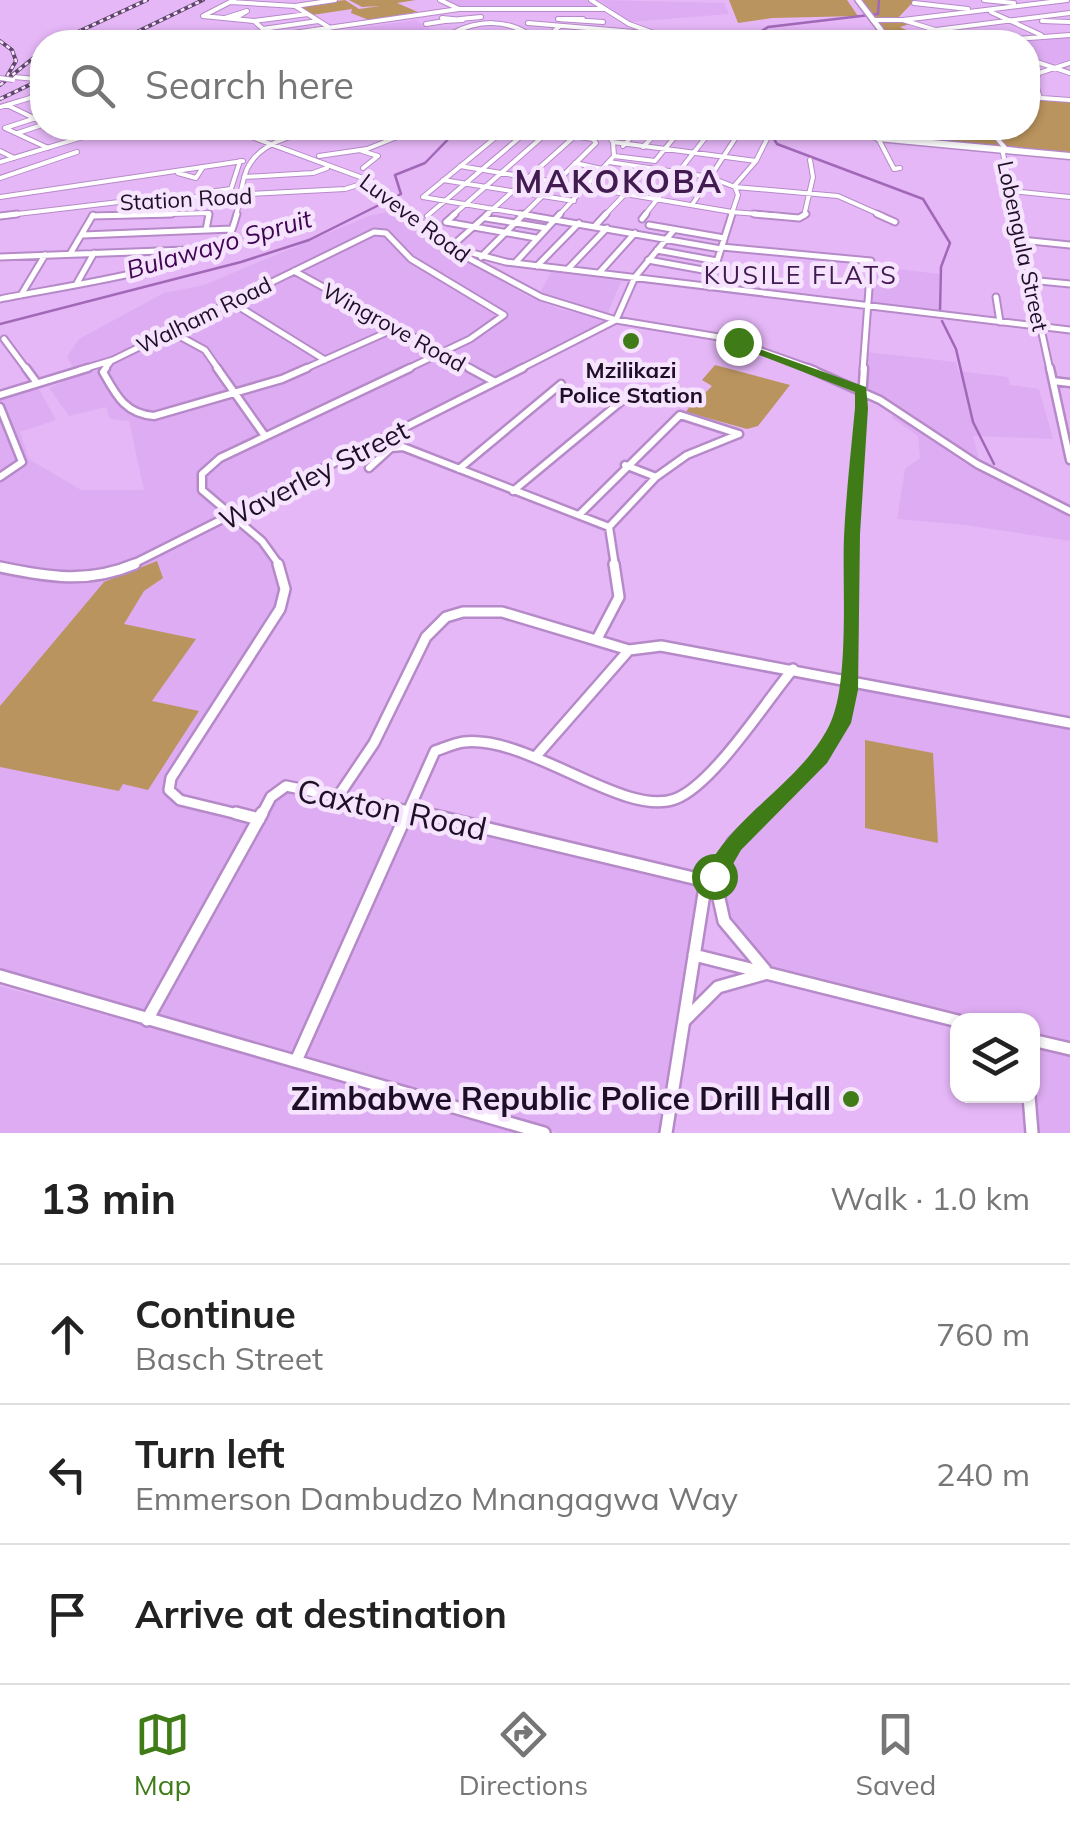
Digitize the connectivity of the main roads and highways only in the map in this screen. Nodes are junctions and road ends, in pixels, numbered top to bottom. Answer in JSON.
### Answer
{"nodes":[{"id":1,"x":858,"y":0,"type":"edge"},
{"id":2,"x":881,"y":30,"type":"edge"},
{"id":3,"x":900,"y":140,"type":"edge"},
{"id":4,"x":900,"y":140,"type":"edge"},
{"id":5,"x":904,"y":141,"type":"junction"},
{"id":6,"x":1069,"y":158,"type":"edge"}],
"edges":[{"from":1,"to":2,"type":"highway"},
{"from":3,"to":5,"type":"highway"},
{"from":4,"to":5,"type":"highway"},
{"from":5,"to":6,"type":"highway"}]}
